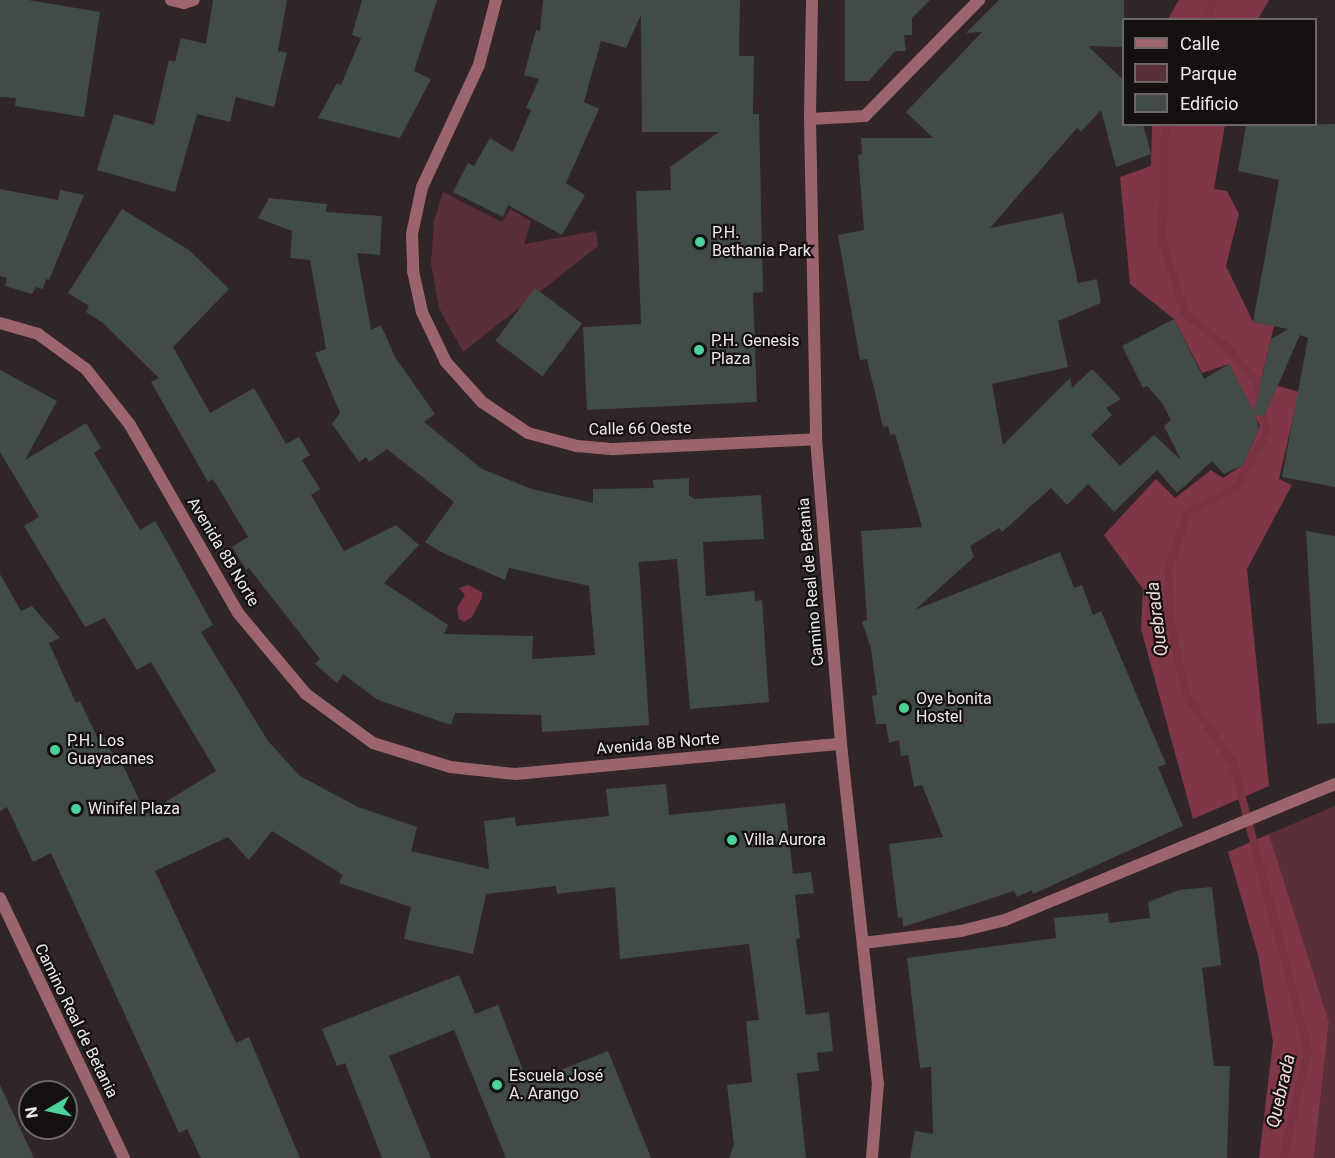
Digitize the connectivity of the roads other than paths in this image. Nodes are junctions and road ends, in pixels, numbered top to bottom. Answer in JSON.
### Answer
{"nodes":[{"id":1,"x":171,"y":0,"type":"edge"},
{"id":2,"x":194,"y":0,"type":"edge"},
{"id":3,"x":496,"y":0,"type":"edge"},
{"id":4,"x":812,"y":0,"type":"edge"},
{"id":5,"x":979,"y":0,"type":"edge"},
{"id":6,"x":810,"y":119,"type":"junction"},
{"id":7,"x":0,"y":323,"type":"edge"},
{"id":8,"x":816,"y":440,"type":"junction"},
{"id":9,"x":841,"y":744,"type":"junction"},
{"id":10,"x":1335,"y":784,"type":"edge"},
{"id":11,"x":0,"y":898,"type":"edge"},
{"id":12,"x":863,"y":943,"type":"junction"},
{"id":13,"x":124,"y":1158,"type":"edge"},
{"id":14,"x":872,"y":1158,"type":"edge"}],
"edges":[{"from":1,"to":2,"type":"street"},
{"from":3,"to":8,"type":"street","name":"Calle 66 Oeste"},
{"from":4,"to":6,"type":"street","name":"Camino Real de Betania"},
{"from":5,"to":6,"type":"street"},
{"from":6,"to":8,"type":"street","name":"Camino Real de Betania"},
{"from":7,"to":9,"type":"street","name":"Avenida 8B Norte"},
{"from":8,"to":9,"type":"street","name":"Camino Real de Betania"},
{"from":9,"to":12,"type":"street","name":"Camino Real de Betania"},
{"from":10,"to":12,"type":"street"},
{"from":11,"to":13,"type":"street","name":"Camino Real de Betania"},
{"from":12,"to":14,"type":"street","name":"Camino Real de Betania"}]}
